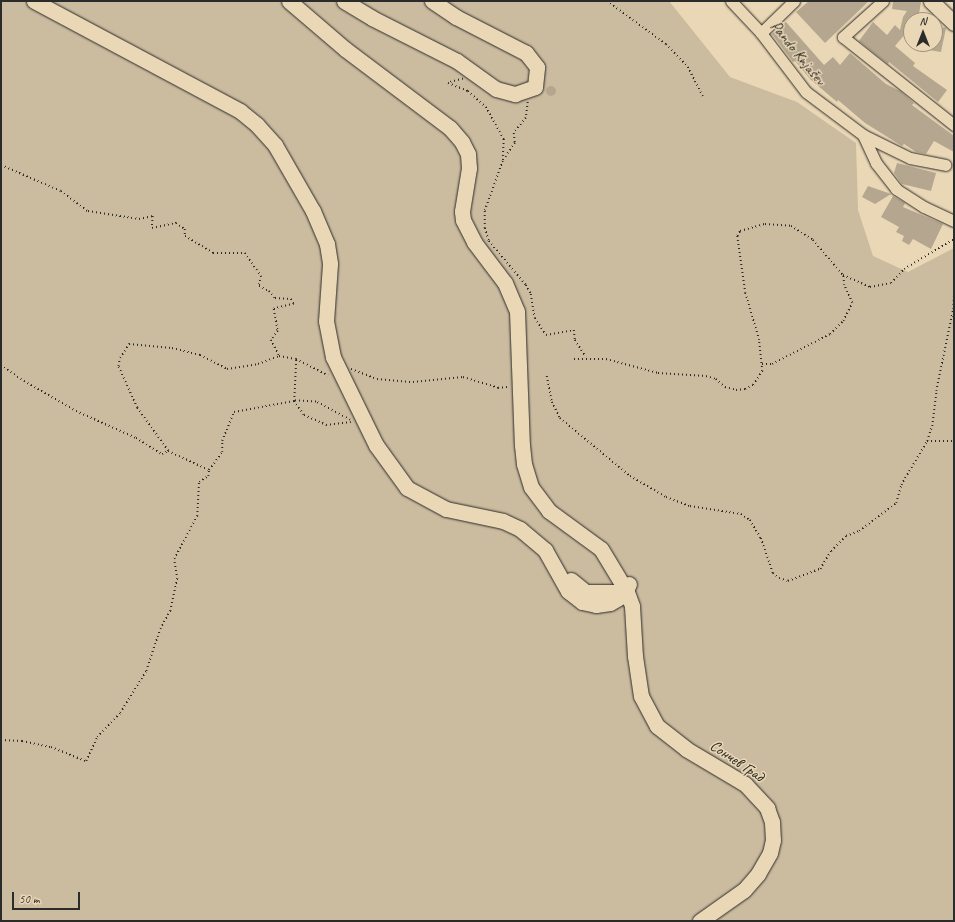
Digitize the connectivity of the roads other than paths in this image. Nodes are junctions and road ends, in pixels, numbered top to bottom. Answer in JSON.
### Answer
{"nodes":[{"id":1,"x":34,"y":1,"type":"edge"},
{"id":2,"x":290,"y":1,"type":"edge"},
{"id":3,"x":344,"y":1,"type":"edge"},
{"id":4,"x":432,"y":1,"type":"edge"},
{"id":5,"x":731,"y":1,"type":"edge"},
{"id":6,"x":794,"y":1,"type":"edge"},
{"id":7,"x":883,"y":1,"type":"edge"},
{"id":8,"x":931,"y":1,"type":"edge"},
{"id":9,"x":954,"y":23,"type":"edge"},
{"id":10,"x":761,"y":33,"type":"junction"},
{"id":11,"x":954,"y":125,"type":"edge"},
{"id":12,"x":863,"y":135,"type":"junction"},
{"id":13,"x":945,"y":166,"type":"dead end"},
{"id":14,"x":954,"y":221,"type":"edge"},
{"id":15,"x":522,"y":424,"type":"junction"},
{"id":16,"x":430,"y":502,"type":"junction"},
{"id":17,"x":612,"y":566,"type":"junction"},
{"id":18,"x":596,"y":592,"type":"junction"},
{"id":19,"x":627,"y":592,"type":"junction"},
{"id":20,"x":610,"y":603,"type":"junction"},
{"id":21,"x":632,"y":620,"type":"junction"},
{"id":22,"x":700,"y":921,"type":"edge"}],
"edges":[{"from":1,"to":16,"type":"main road"},
{"from":2,"to":15,"type":"main road"},
{"from":3,"to":4,"type":"main road"},
{"from":5,"to":10,"type":"street","name":"Pando Knjašev"},
{"from":6,"to":10,"type":"street"},
{"from":7,"to":11,"type":"street"},
{"from":8,"to":9,"type":"main road"},
{"from":10,"to":12,"type":"street","name":"Pando Knjašev"},
{"from":12,"to":13,"type":"street","name":"Pando Knjašev"},
{"from":12,"to":14,"type":"street","name":"Pando Knjašev"},
{"from":15,"to":17,"type":"main road"},
{"from":15,"to":19,"type":"main road"},
{"from":16,"to":18,"type":"main road"},
{"from":16,"to":20,"type":"main road"},
{"from":17,"to":18,"type":"main road"},
{"from":17,"to":19,"type":"main road"},
{"from":18,"to":19,"type":"main road"},
{"from":19,"to":20,"type":"main road"},
{"from":19,"to":21,"type":"main road","name":"Сончев Град"},
{"from":20,"to":21,"type":"main road"},
{"from":21,"to":22,"type":"main road","name":"Сончев Град"}]}
